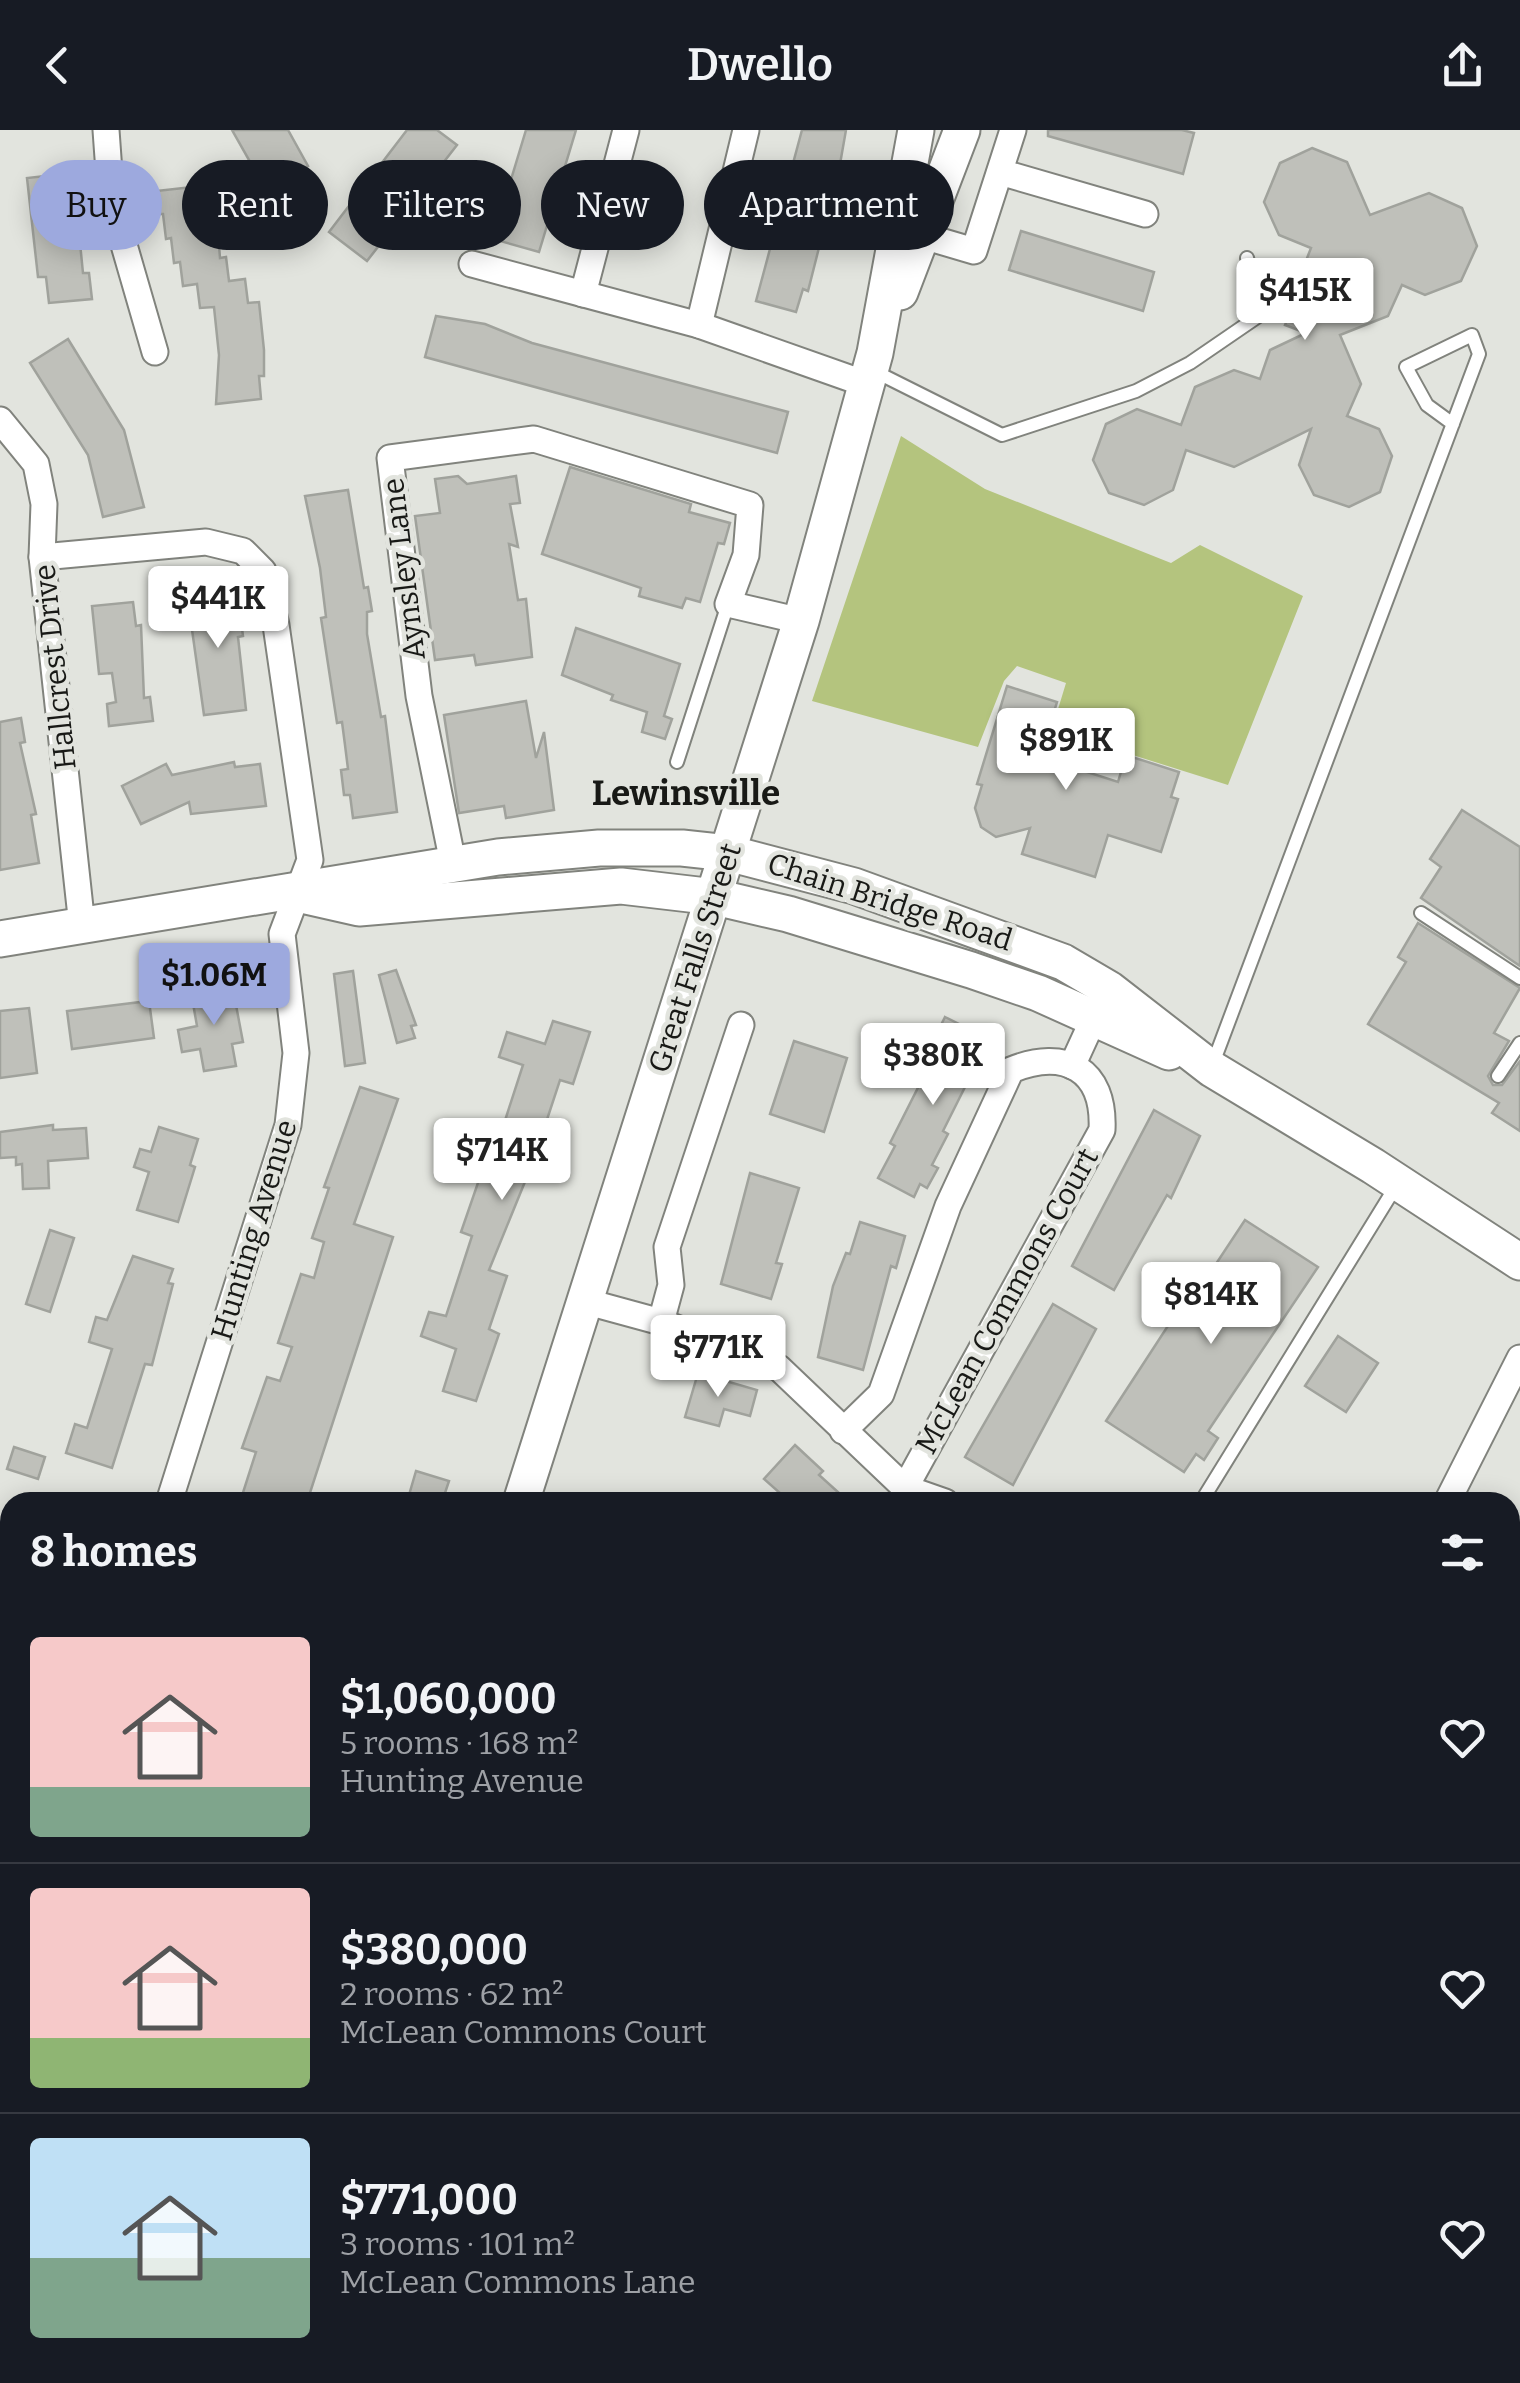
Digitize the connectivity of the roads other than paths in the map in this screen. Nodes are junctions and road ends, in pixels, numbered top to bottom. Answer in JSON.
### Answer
{"nodes":[{"id":1,"x":106,"y":130,"type":"edge"},
{"id":2,"x":626,"y":130,"type":"edge"},
{"id":3,"x":746,"y":130,"type":"edge"},
{"id":4,"x":916,"y":130,"type":"edge"},
{"id":5,"x":962,"y":130,"type":"edge"},
{"id":6,"x":1013,"y":130,"type":"edge"},
{"id":7,"x":951,"y":160,"type":"edge"},
{"id":8,"x":1000,"y":172,"type":"junction"},
{"id":9,"x":1145,"y":214,"type":"dead end"},
{"id":10,"x":954,"y":245,"type":"edge"},
{"id":11,"x":917,"y":250,"type":"edge"},
{"id":12,"x":1247,"y":258,"type":"dead end"},
{"id":13,"x":472,"y":264,"type":"dead end"},
{"id":14,"x":583,"y":294,"type":"junction"},
{"id":15,"x":699,"y":325,"type":"junction"},
{"id":16,"x":155,"y":352,"type":"dead end"},
{"id":17,"x":870,"y":369,"type":"junction"},
{"id":18,"x":0,"y":420,"type":"edge"},
{"id":19,"x":1453,"y":424,"type":"junction"},
{"id":20,"x":42,"y":557,"type":"junction"},
{"id":21,"x":728,"y":604,"type":"junction"},
{"id":22,"x":801,"y":620,"type":"junction"},
{"id":23,"x":677,"y":762,"type":"dead end"},
{"id":24,"x":728,"y":853,"type":"junction"},
{"id":25,"x":453,"y":863,"type":"junction"},
{"id":26,"x":294,"y":893,"type":"junction"},
{"id":27,"x":715,"y":897,"type":"junction"},
{"id":28,"x":1421,"y":913,"type":"dead end"},
{"id":29,"x":82,"y":926,"type":"junction"},
{"id":30,"x":0,"y":939,"type":"edge"},
{"id":31,"x":1520,"y":978,"type":"edge"},
{"id":32,"x":1094,"y":1018,"type":"junction"},
{"id":33,"x":741,"y":1024,"type":"dead end"},
{"id":34,"x":1520,"y":1043,"type":"edge"},
{"id":35,"x":1072,"y":1066,"type":"junction"},
{"id":36,"x":1212,"y":1069,"type":"junction"},
{"id":37,"x":1498,"y":1076,"type":"dead end"},
{"id":38,"x":1398,"y":1182,"type":"junction"},
{"id":39,"x":1520,"y":1262,"type":"edge"},
{"id":40,"x":584,"y":1300,"type":"junction"},
{"id":41,"x":662,"y":1322,"type":"junction"},
{"id":42,"x":1520,"y":1358,"type":"edge"},
{"id":43,"x":843,"y":1430,"type":"junction"},
{"id":44,"x":905,"y":1488,"type":"junction"},
{"id":45,"x":172,"y":1492,"type":"edge"},
{"id":46,"x":524,"y":1492,"type":"edge"},
{"id":47,"x":916,"y":1492,"type":"edge"},
{"id":48,"x":1206,"y":1492,"type":"edge"},
{"id":49,"x":1453,"y":1492,"type":"edge"}],
"edges":[{"from":1,"to":16,"type":"street"},
{"from":2,"to":14,"type":"street"},
{"from":3,"to":15,"type":"street"},
{"from":4,"to":17,"type":"main road","name":"Great Falls Street"},
{"from":5,"to":7,"type":"main road","name":"Great Falls Street"},
{"from":6,"to":8,"type":"street"},
{"from":8,"to":9,"type":"street"},
{"from":8,"to":10,"type":"street"},
{"from":11,"to":17,"type":"main road","name":"Great Falls Street"},
{"from":12,"to":17,"type":"lane"},
{"from":13,"to":14,"type":"street"},
{"from":14,"to":15,"type":"street"},
{"from":15,"to":17,"type":"street"},
{"from":17,"to":22,"type":"main road","name":"Great Falls Street"},
{"from":18,"to":20,"type":"street","name":"Hallcrest Drive"},
{"from":19,"to":19,"type":"lane"},
{"from":19,"to":36,"type":"lane"},
{"from":20,"to":26,"type":"street","name":"Hunting Avenue"},
{"from":20,"to":29,"type":"street","name":"Hallcrest Drive"},
{"from":21,"to":22,"type":"street"},
{"from":21,"to":23,"type":"lane"},
{"from":21,"to":25,"type":"street","name":"Aynsley Lane"},
{"from":22,"to":24,"type":"main road","name":"Great Falls Street"},
{"from":24,"to":25,"type":"main road","name":"Chain Bridge Road"},
{"from":24,"to":27,"type":"main road","name":"Great Falls Street"},
{"from":24,"to":36,"type":"main road","name":"Chain Bridge Road"},
{"from":25,"to":26,"type":"main road","name":"Chain Bridge Road"},
{"from":26,"to":27,"type":"main road","name":"Chain Bridge Road"},
{"from":26,"to":29,"type":"main road","name":"Chain Bridge Road"},
{"from":26,"to":45,"type":"street","name":"Hunting Avenue"},
{"from":27,"to":32,"type":"main road","name":"Chain Bridge Road"},
{"from":27,"to":40,"type":"main road","name":"Great Falls Street"},
{"from":28,"to":31,"type":"lane"},
{"from":29,"to":30,"type":"main road","name":"Chain Bridge Road"},
{"from":32,"to":35,"type":"street"},
{"from":32,"to":36,"type":"main road","name":"Chain Bridge Road"},
{"from":33,"to":41,"type":"street"},
{"from":34,"to":37,"type":"lane"},
{"from":35,"to":43,"type":"street"},
{"from":35,"to":44,"type":"street","name":"McLean Commons Court"},
{"from":36,"to":38,"type":"main road","name":"Chain Bridge Road"},
{"from":38,"to":39,"type":"main road","name":"Chain Bridge Road"},
{"from":38,"to":48,"type":"lane"},
{"from":40,"to":41,"type":"street"},
{"from":40,"to":46,"type":"main road","name":"Great Falls Street"},
{"from":41,"to":43,"type":"street"},
{"from":42,"to":49,"type":"street"},
{"from":43,"to":44,"type":"street"},
{"from":44,"to":47,"type":"street"}]}
